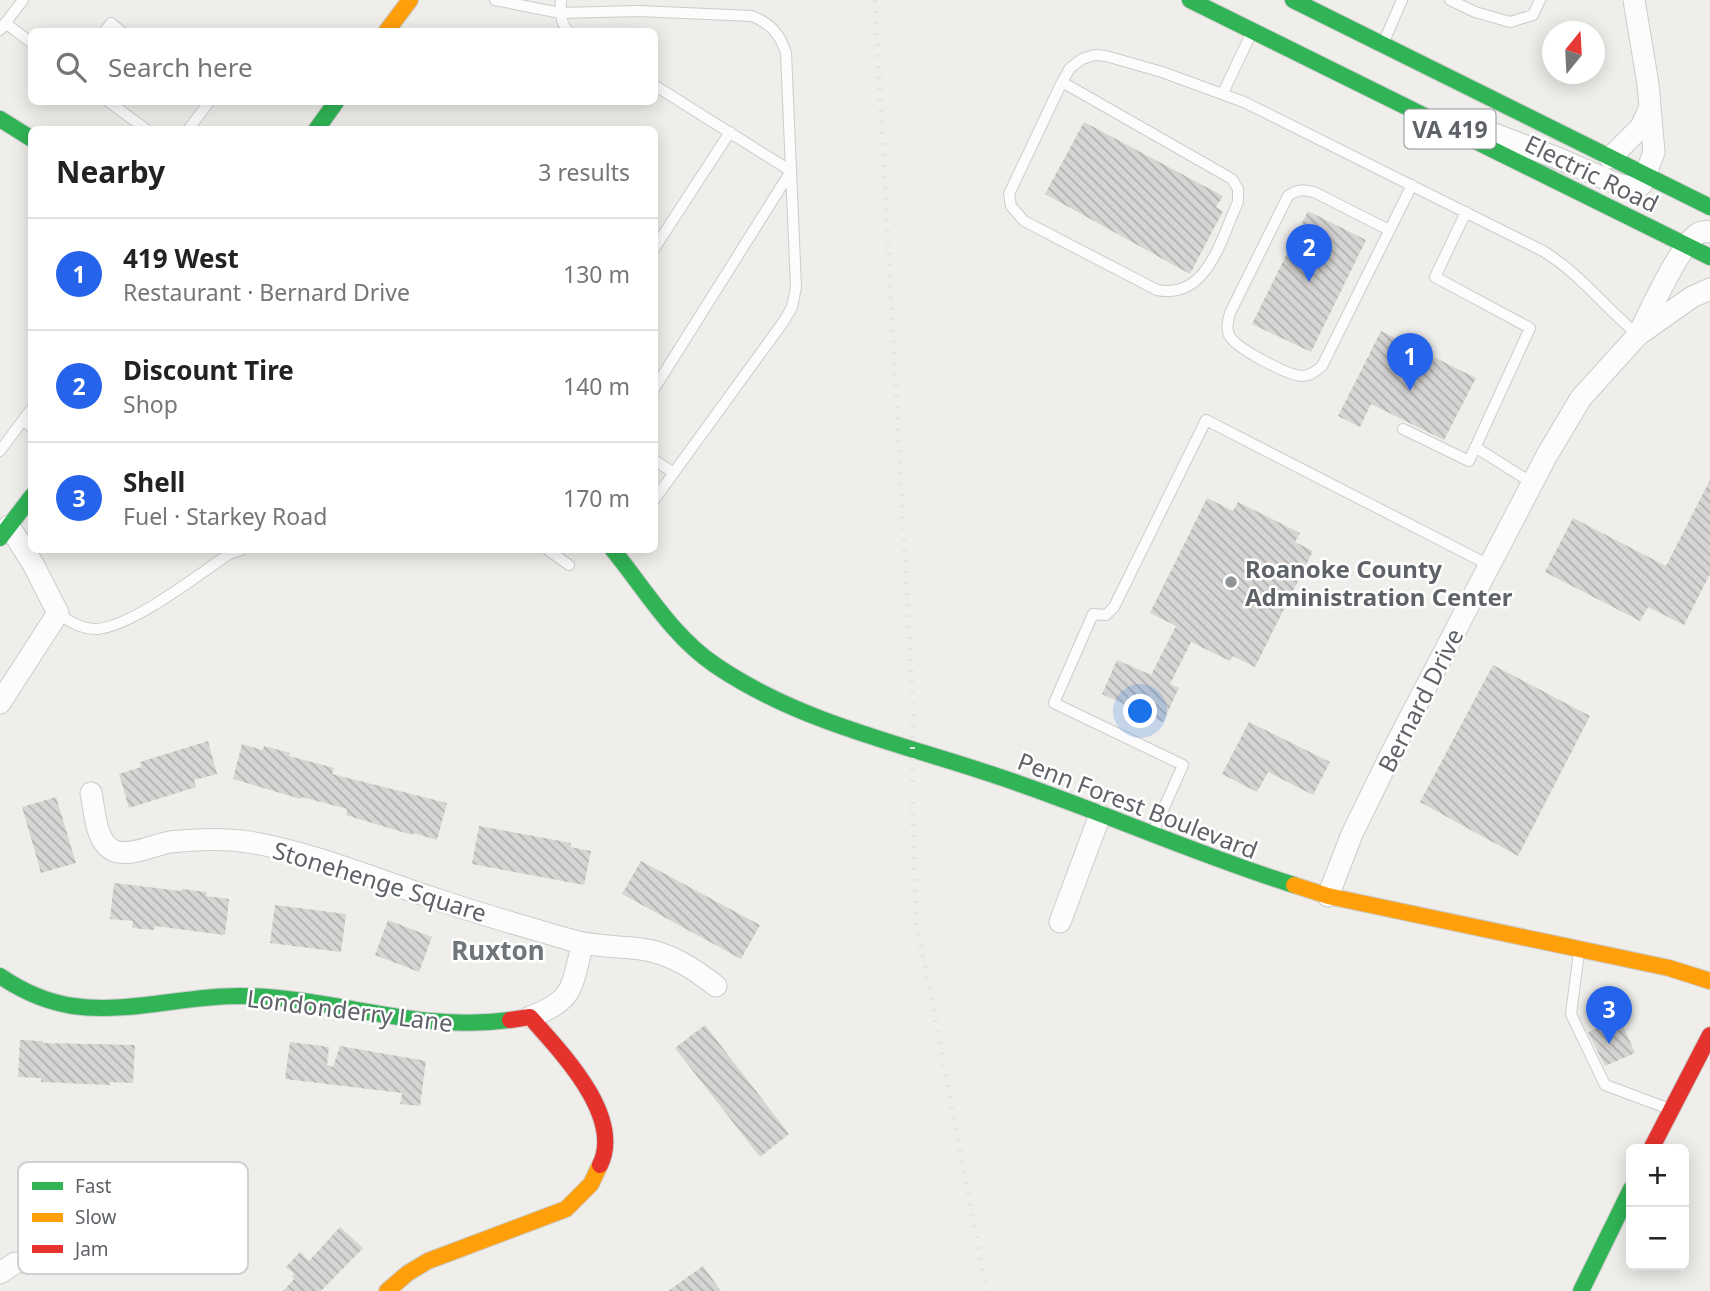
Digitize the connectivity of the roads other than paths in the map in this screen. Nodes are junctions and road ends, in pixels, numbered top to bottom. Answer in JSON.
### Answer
{"nodes":[{"id":1,"x":23,"y":0,"type":"edge"},
{"id":2,"x":410,"y":0,"type":"edge"},
{"id":3,"x":495,"y":0,"type":"edge"},
{"id":4,"x":561,"y":0,"type":"edge"},
{"id":5,"x":1190,"y":0,"type":"edge"},
{"id":6,"x":1293,"y":0,"type":"edge"},
{"id":7,"x":1402,"y":0,"type":"edge"},
{"id":8,"x":1450,"y":0,"type":"edge"},
{"id":9,"x":1541,"y":0,"type":"edge"},
{"id":10,"x":1634,"y":0,"type":"edge"},
{"id":11,"x":560,"y":13,"type":"junction"},
{"id":12,"x":3,"y":27,"type":"edge"},
{"id":13,"x":389,"y":28,"type":"edge"},
{"id":14,"x":565,"y":28,"type":"edge"},
{"id":15,"x":1253,"y":31,"type":"junction"},
{"id":16,"x":28,"y":41,"type":"edge"},
{"id":17,"x":1382,"y":45,"type":"junction"},
{"id":18,"x":1062,"y":82,"type":"junction"},
{"id":19,"x":658,"y":87,"type":"edge"},
{"id":20,"x":1223,"y":93,"type":"junction"},
{"id":21,"x":113,"y":105,"type":"edge"},
{"id":22,"x":207,"y":105,"type":"edge"},
{"id":23,"x":334,"y":105,"type":"edge"},
{"id":24,"x":1650,"y":107,"type":"junction"},
{"id":25,"x":0,"y":119,"type":"edge"},
{"id":26,"x":1440,"y":123,"type":"junction"},
{"id":27,"x":142,"y":126,"type":"edge"},
{"id":28,"x":191,"y":126,"type":"edge"},
{"id":29,"x":319,"y":126,"type":"edge"},
{"id":30,"x":730,"y":132,"type":"junction"},
{"id":31,"x":28,"y":136,"type":"edge"},
{"id":32,"x":1610,"y":158,"type":"junction"},
{"id":33,"x":791,"y":171,"type":"junction"},
{"id":34,"x":1647,"y":176,"type":"junction"},
{"id":35,"x":1412,"y":185,"type":"junction"},
{"id":36,"x":1710,"y":208,"type":"edge"},
{"id":37,"x":1466,"y":212,"type":"junction"},
{"id":38,"x":1389,"y":230,"type":"junction"},
{"id":39,"x":1710,"y":232,"type":"edge"},
{"id":40,"x":658,"y":243,"type":"edge"},
{"id":41,"x":1688,"y":246,"type":"junction"},
{"id":42,"x":1710,"y":257,"type":"edge"},
{"id":43,"x":1710,"y":289,"type":"edge"},
{"id":44,"x":1638,"y":335,"type":"junction"},
{"id":45,"x":658,"y":382,"type":"edge"},
{"id":46,"x":27,"y":424,"type":"edge"},
{"id":47,"x":1403,"y":429,"type":"dead end"},
{"id":48,"x":1475,"y":447,"type":"junction"},
{"id":49,"x":0,"y":451,"type":"edge"},
{"id":50,"x":658,"y":463,"type":"edge"},
{"id":51,"x":674,"y":473,"type":"junction"},
{"id":52,"x":1532,"y":483,"type":"junction"},
{"id":53,"x":658,"y":495,"type":"edge"},
{"id":54,"x":28,"y":501,"type":"edge"},
{"id":55,"x":4,"y":532,"type":"edge"},
{"id":56,"x":232,"y":553,"type":"edge"},
{"id":57,"x":552,"y":553,"type":"edge"},
{"id":58,"x":617,"y":553,"type":"edge"},
{"id":59,"x":569,"y":565,"type":"dead end"},
{"id":60,"x":1489,"y":565,"type":"junction"},
{"id":61,"x":58,"y":612,"type":"junction"},
{"id":62,"x":0,"y":703,"type":"edge"},
{"id":63,"x":91,"y":793,"type":"dead end"},
{"id":64,"x":1100,"y":815,"type":"junction"},
{"id":65,"x":1152,"y":835,"type":"junction"},
{"id":66,"x":1328,"y":896,"type":"junction"},
{"id":67,"x":1060,"y":922,"type":"dead end"},
{"id":68,"x":583,"y":943,"type":"junction"},
{"id":69,"x":1579,"y":949,"type":"junction"},
{"id":70,"x":0,"y":976,"type":"edge"},
{"id":71,"x":1710,"y":981,"type":"edge"},
{"id":72,"x":716,"y":986,"type":"dead end"},
{"id":73,"x":530,"y":1017,"type":"junction"},
{"id":74,"x":1710,"y":1035,"type":"edge"},
{"id":75,"x":1671,"y":1109,"type":"junction"},
{"id":76,"x":1654,"y":1144,"type":"edge"},
{"id":77,"x":1626,"y":1199,"type":"edge"},
{"id":78,"x":387,"y":1291,"type":"edge"},
{"id":79,"x":1581,"y":1291,"type":"edge"}],
"edges":[{"from":1,"to":12,"type":"lane"},
{"from":2,"to":13,"type":"street"},
{"from":3,"to":11,"type":"lane"},
{"from":4,"to":11,"type":"lane"},
{"from":5,"to":15,"type":"street","name":"Electric Road","number":"VA 419"},
{"from":6,"to":17,"type":"street","name":"Electric Road","number":"VA 419"},
{"from":7,"to":17,"type":"lane"},
{"from":8,"to":9,"type":"lane"},
{"from":10,"to":24,"type":"street"},
{"from":11,"to":14,"type":"lane"},
{"from":11,"to":33,"type":"lane"},
{"from":12,"to":16,"type":"lane"},
{"from":15,"to":20,"type":"lane"},
{"from":15,"to":26,"type":"street","name":"Electric Road","number":"VA 419"},
{"from":17,"to":32,"type":"street","name":"Electric Road","number":"VA 419"},
{"from":18,"to":18,"type":"lane"},
{"from":18,"to":20,"type":"lane"},
{"from":19,"to":30,"type":"lane"},
{"from":20,"to":35,"type":"lane"},
{"from":21,"to":27,"type":"lane"},
{"from":22,"to":28,"type":"lane"},
{"from":23,"to":29,"type":"street"},
{"from":24,"to":32,"type":"street"},
{"from":24,"to":34,"type":"street"},
{"from":25,"to":31,"type":"street"},
{"from":26,"to":34,"type":"street"},
{"from":26,"to":41,"type":"street","name":"Electric Road","number":"VA 419"},
{"from":30,"to":33,"type":"lane"},
{"from":30,"to":40,"type":"lane"},
{"from":32,"to":34,"type":"street","name":"Electric Road","number":"VA 419"},
{"from":33,"to":45,"type":"lane"},
{"from":33,"to":51,"type":"lane"},
{"from":34,"to":36,"type":"street","name":"Electric Road","number":"VA 419"},
{"from":35,"to":37,"type":"lane"},
{"from":35,"to":38,"type":"lane"},
{"from":37,"to":44,"type":"lane"},
{"from":37,"to":48,"type":"lane"},
{"from":38,"to":38,"type":"lane"},
{"from":39,"to":41,"type":"street","name":"Bernard Drive"},
{"from":41,"to":42,"type":"street","name":"Electric Road","number":"VA 419"},
{"from":41,"to":44,"type":"street","name":"Bernard Drive"},
{"from":43,"to":44,"type":"street","name":"Bernard Drive"},
{"from":44,"to":52,"type":"street","name":"Bernard Drive"},
{"from":46,"to":49,"type":"lane"},
{"from":47,"to":48,"type":"lane"},
{"from":48,"to":52,"type":"lane"},
{"from":50,"to":51,"type":"lane"},
{"from":51,"to":53,"type":"lane"},
{"from":52,"to":60,"type":"street","name":"Bernard Drive"},
{"from":54,"to":55,"type":"street"},
{"from":55,"to":61,"type":"street"},
{"from":56,"to":61,"type":"lane"},
{"from":57,"to":59,"type":"lane"},
{"from":58,"to":64,"type":"street","name":"Penn Forest Boulevard"},
{"from":60,"to":65,"type":"lane"},
{"from":60,"to":66,"type":"street","name":"Bernard Drive"},
{"from":61,"to":62,"type":"street"},
{"from":63,"to":68,"type":"street","name":"Stonehenge Square"},
{"from":64,"to":65,"type":"street","name":"Penn Forest Boulevard"},
{"from":64,"to":67,"type":"street"},
{"from":65,"to":66,"type":"street","name":"Penn Forest Boulevard"},
{"from":66,"to":69,"type":"street","name":"Penn Forest Boulevard"},
{"from":68,"to":72,"type":"street","name":"Stonehenge Square"},
{"from":68,"to":73,"type":"street"},
{"from":69,"to":71,"type":"street","name":"Penn Forest Boulevard"},
{"from":69,"to":75,"type":"lane"},
{"from":70,"to":73,"type":"street","name":"Londonderry Lane"},
{"from":73,"to":78,"type":"street"},
{"from":74,"to":75,"type":"street"},
{"from":75,"to":76,"type":"street"},
{"from":77,"to":79,"type":"street"}]}
